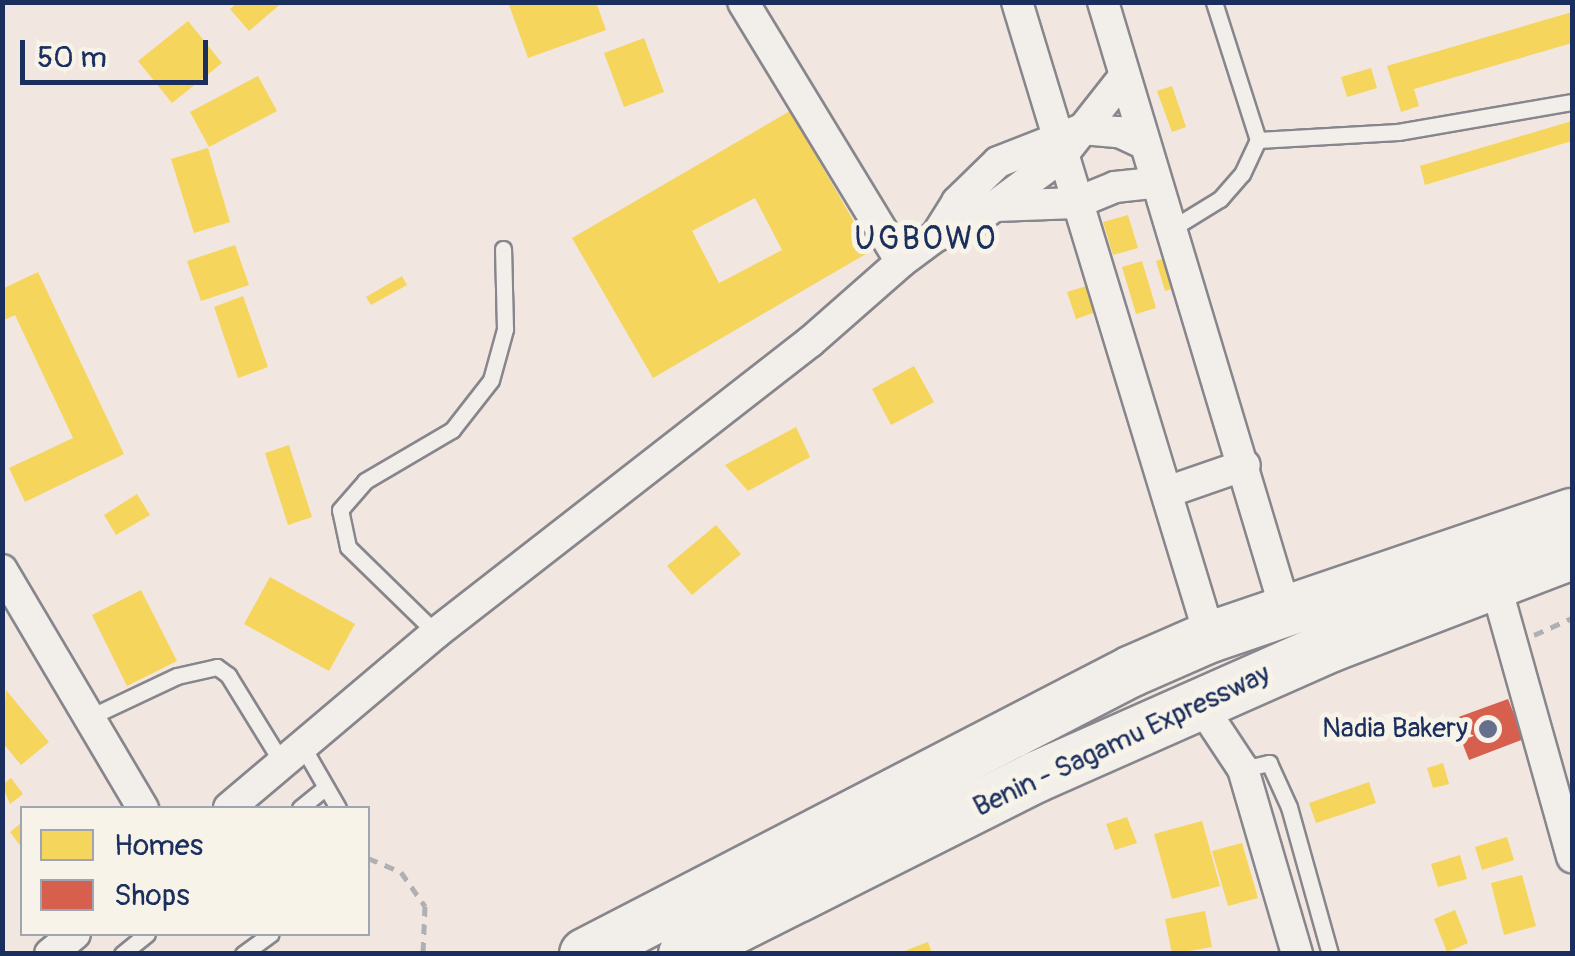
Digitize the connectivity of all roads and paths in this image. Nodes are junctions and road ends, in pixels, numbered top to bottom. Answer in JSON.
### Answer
{"nodes":[{"id":1,"x":743,"y":2,"type":"edge"},
{"id":2,"x":1017,"y":2,"type":"edge"},
{"id":3,"x":1103,"y":2,"type":"edge"},
{"id":4,"x":1214,"y":2,"type":"edge"},
{"id":5,"x":1124,"y":77,"type":"junction"},
{"id":6,"x":1572,"y":102,"type":"edge"},
{"id":7,"x":1061,"y":134,"type":"junction"},
{"id":8,"x":1258,"y":140,"type":"junction"},
{"id":9,"x":1143,"y":143,"type":"junction"},
{"id":10,"x":1154,"y":183,"type":"junction"},
{"id":11,"x":1076,"y":203,"type":"junction"},
{"id":12,"x":996,"y":206,"type":"junction"},
{"id":13,"x":1171,"y":229,"type":"junction"},
{"id":14,"x":936,"y":236,"type":"junction"},
{"id":15,"x":503,"y":249,"type":"dead end"},
{"id":16,"x":900,"y":262,"type":"junction"},
{"id":17,"x":1245,"y":465,"type":"junction"},
{"id":18,"x":1170,"y":491,"type":"junction"},
{"id":19,"x":1572,"y":514,"type":"edge"},
{"id":20,"x":1572,"y":554,"type":"edge"},
{"id":21,"x":2,"y":570,"type":"edge"},
{"id":22,"x":1495,"y":584,"type":"junction"},
{"id":23,"x":1287,"y":615,"type":"junction"},
{"id":24,"x":1572,"y":618,"type":"edge"},
{"id":25,"x":436,"y":634,"type":"junction"},
{"id":26,"x":1210,"y":637,"type":"junction"},
{"id":27,"x":1512,"y":644,"type":"junction"},
{"id":28,"x":1200,"y":704,"type":"junction"},
{"id":29,"x":88,"y":718,"type":"junction"},
{"id":30,"x":294,"y":758,"type":"junction"},
{"id":31,"x":1243,"y":769,"type":"junction"},
{"id":32,"x":326,"y":787,"type":"junction"},
{"id":33,"x":143,"y":806,"type":"edge"},
{"id":34,"x":232,"y":806,"type":"edge"},
{"id":35,"x":302,"y":806,"type":"edge"},
{"id":36,"x":337,"y":806,"type":"edge"},
{"id":37,"x":1572,"y":857,"type":"edge"},
{"id":38,"x":370,"y":859,"type":"edge"},
{"id":39,"x":72,"y":936,"type":"edge"},
{"id":40,"x":144,"y":936,"type":"edge"},
{"id":41,"x":268,"y":936,"type":"edge"},
{"id":42,"x":50,"y":954,"type":"edge"},
{"id":43,"x":122,"y":954,"type":"edge"},
{"id":44,"x":243,"y":954,"type":"edge"},
{"id":45,"x":423,"y":954,"type":"edge"},
{"id":46,"x":585,"y":954,"type":"edge"},
{"id":47,"x":684,"y":954,"type":"edge"},
{"id":48,"x":1297,"y":954,"type":"edge"},
{"id":49,"x":1330,"y":954,"type":"edge"}],
"edges":[{"from":1,"to":16,"type":"street"},
{"from":2,"to":7,"type":"street"},
{"from":3,"to":5,"type":"street"},
{"from":4,"to":8,"type":"lane"},
{"from":5,"to":7,"type":"street"},
{"from":5,"to":9,"type":"street"},
{"from":6,"to":8,"type":"lane"},
{"from":7,"to":9,"type":"street"},
{"from":7,"to":11,"type":"street"},
{"from":7,"to":12,"type":"street"},
{"from":7,"to":14,"type":"street"},
{"from":8,"to":13,"type":"lane"},
{"from":9,"to":10,"type":"street"},
{"from":10,"to":11,"type":"street"},
{"from":10,"to":13,"type":"street"},
{"from":11,"to":12,"type":"street"},
{"from":11,"to":18,"type":"street"},
{"from":12,"to":14,"type":"street"},
{"from":13,"to":17,"type":"street"},
{"from":14,"to":16,"type":"street"},
{"from":15,"to":25,"type":"lane"},
{"from":16,"to":25,"type":"street"},
{"from":17,"to":18,"type":"street"},
{"from":17,"to":23,"type":"street"},
{"from":18,"to":26,"type":"street"},
{"from":19,"to":23,"type":"highway"},
{"from":20,"to":22,"type":"highway","name":"Benin - Sagamu Expressway"},
{"from":21,"to":29,"type":"street"},
{"from":22,"to":27,"type":"street"},
{"from":22,"to":28,"type":"highway","name":"Benin - Sagamu Expressway"},
{"from":23,"to":26,"type":"highway"},
{"from":24,"to":27,"type":"path"},
{"from":25,"to":30,"type":"street"},
{"from":26,"to":46,"type":"highway"},
{"from":27,"to":37,"type":"street"},
{"from":28,"to":31,"type":"street"},
{"from":28,"to":47,"type":"highway","name":"Benin - Sagamu Expressway"},
{"from":29,"to":30,"type":"lane"},
{"from":29,"to":33,"type":"street"},
{"from":30,"to":32,"type":"lane"},
{"from":30,"to":34,"type":"street"},
{"from":31,"to":48,"type":"street"},
{"from":31,"to":49,"type":"lane"},
{"from":32,"to":35,"type":"lane"},
{"from":32,"to":36,"type":"lane"},
{"from":38,"to":45,"type":"path"},
{"from":39,"to":42,"type":"street"},
{"from":40,"to":43,"type":"lane"},
{"from":41,"to":44,"type":"lane"}]}
